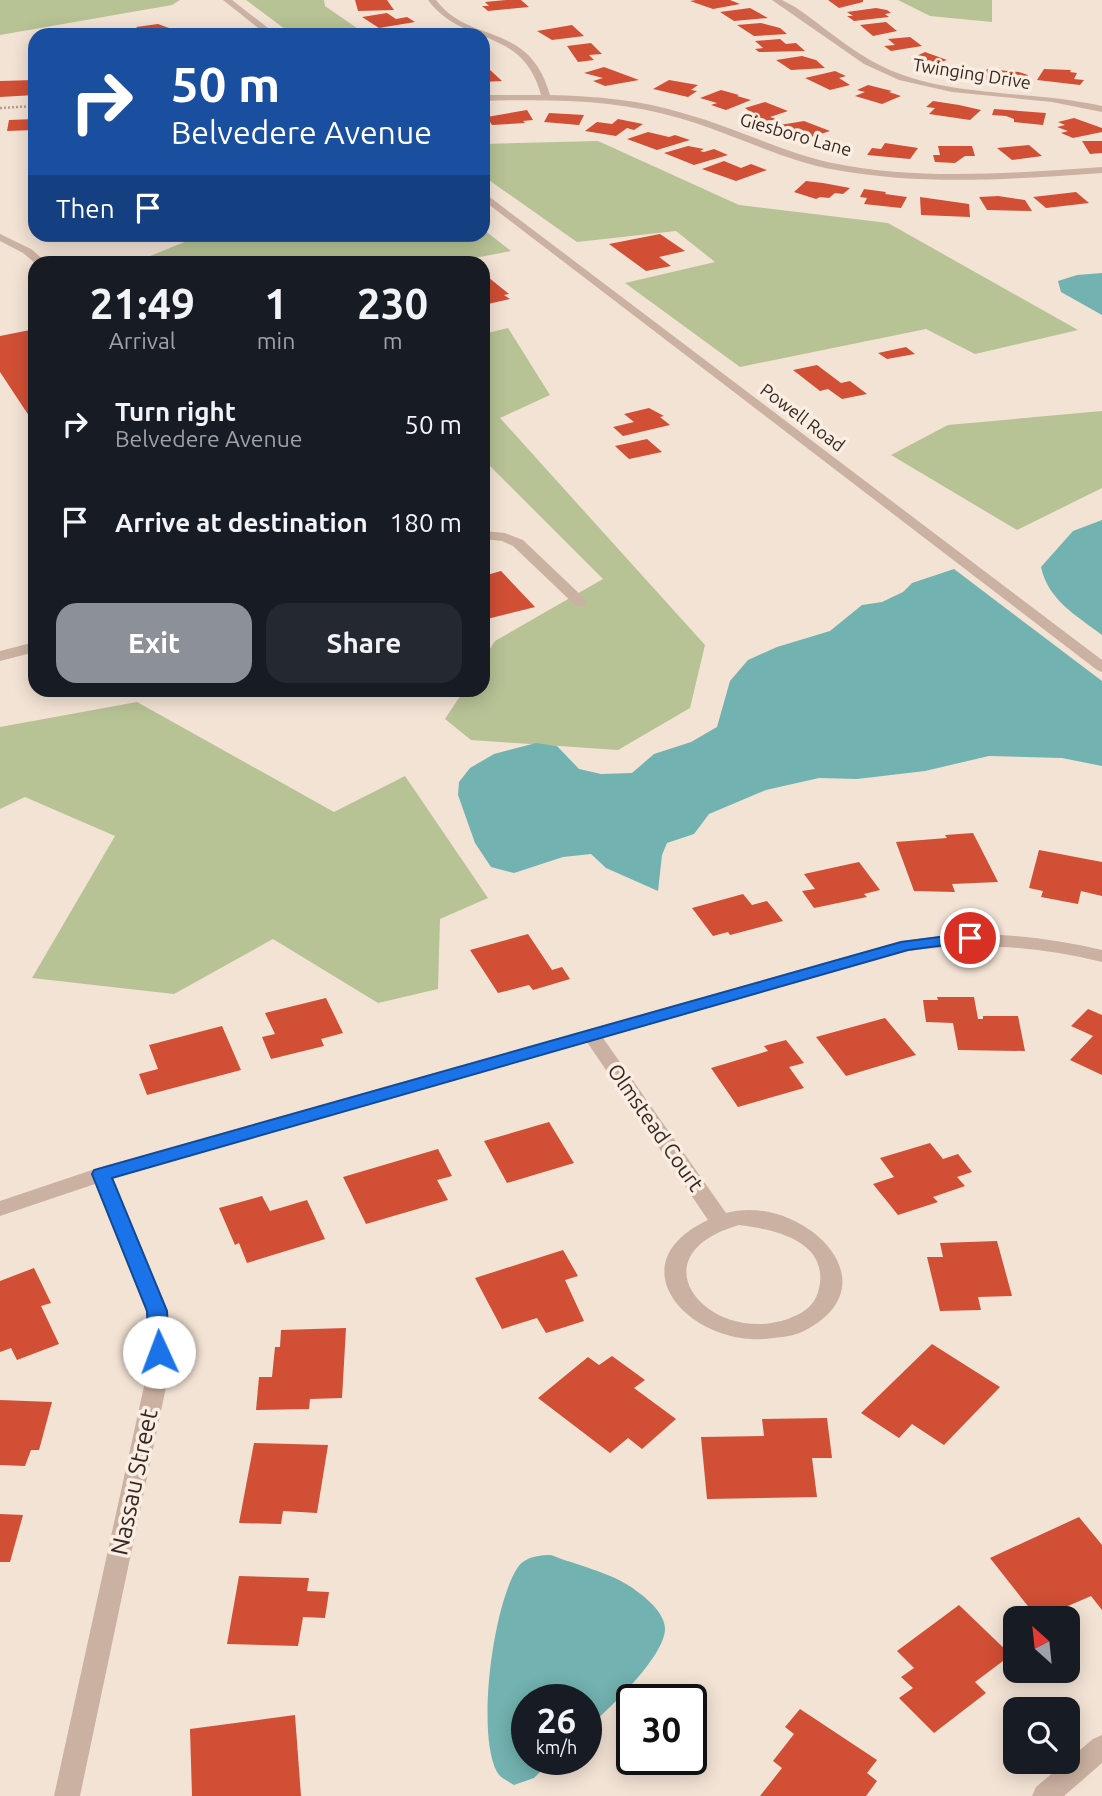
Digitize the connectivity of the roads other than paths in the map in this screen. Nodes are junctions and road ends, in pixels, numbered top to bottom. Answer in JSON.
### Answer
{"nodes":[{"id":1,"x":227,"y":0,"type":"edge"},
{"id":2,"x":432,"y":0,"type":"edge"},
{"id":3,"x":776,"y":0,"type":"edge"},
{"id":4,"x":264,"y":28,"type":"edge"},
{"id":5,"x":477,"y":28,"type":"edge"},
{"id":6,"x":490,"y":34,"type":"edge"},
{"id":7,"x":546,"y":97,"type":"junction"},
{"id":8,"x":490,"y":98,"type":"edge"},
{"id":9,"x":1102,"y":109,"type":"edge"},
{"id":10,"x":1102,"y":170,"type":"edge"},
{"id":11,"x":490,"y":200,"type":"edge"},
{"id":12,"x":0,"y":237,"type":"edge"},
{"id":13,"x":33,"y":256,"type":"edge"},
{"id":14,"x":490,"y":536,"type":"edge"},
{"id":15,"x":581,"y":603,"type":"dead end"},
{"id":16,"x":28,"y":649,"type":"edge"},
{"id":17,"x":0,"y":656,"type":"edge"},
{"id":18,"x":1102,"y":667,"type":"edge"},
{"id":19,"x":1102,"y":956,"type":"edge"},
{"id":20,"x":591,"y":1034,"type":"junction"},
{"id":21,"x":101,"y":1174,"type":"junction"},
{"id":22,"x":0,"y":1209,"type":"edge"},
{"id":23,"x":720,"y":1221,"type":"junction"},
{"id":24,"x":1102,"y":1747,"type":"edge"},
{"id":25,"x":67,"y":1796,"type":"edge"},
{"id":26,"x":1045,"y":1796,"type":"edge"}],
"edges":[{"from":1,"to":4,"type":"street"},
{"from":2,"to":5,"type":"street"},
{"from":3,"to":9,"type":"street","name":"Twinging Drive"},
{"from":6,"to":7,"type":"street"},
{"from":7,"to":8,"type":"street","name":"Giesboro Lane"},
{"from":7,"to":10,"type":"street","name":"Giesboro Lane"},
{"from":11,"to":18,"type":"street","name":"Powell Road"},
{"from":12,"to":13,"type":"street"},
{"from":14,"to":15,"type":"street"},
{"from":16,"to":17,"type":"street"},
{"from":19,"to":20,"type":"street"},
{"from":20,"to":21,"type":"street"},
{"from":20,"to":23,"type":"street","name":"Olmstead Court"},
{"from":21,"to":22,"type":"street"},
{"from":21,"to":25,"type":"street","name":"Nassau Street"},
{"from":23,"to":23,"type":"street"},
{"from":24,"to":26,"type":"street"}]}
